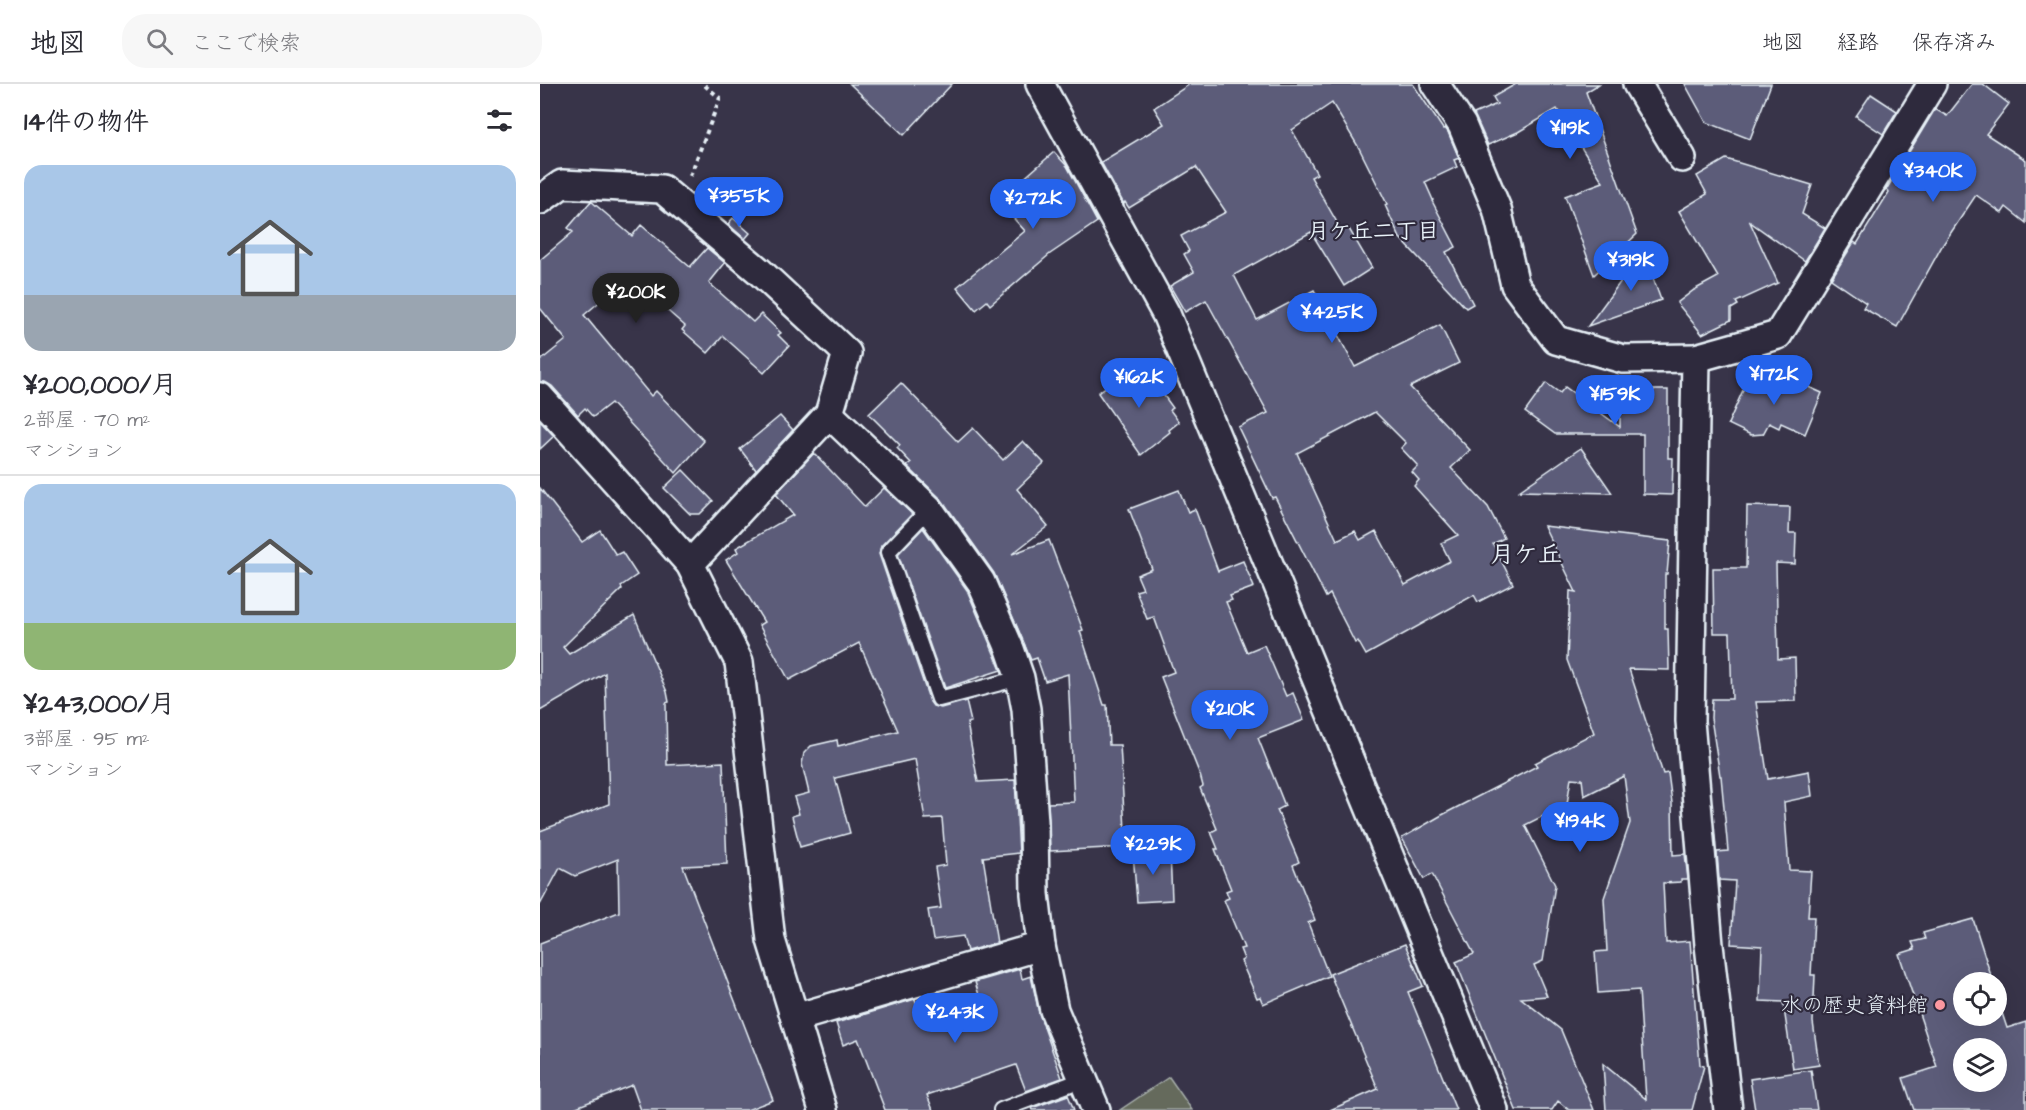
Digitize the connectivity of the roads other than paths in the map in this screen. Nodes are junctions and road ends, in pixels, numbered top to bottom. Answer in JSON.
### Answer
{"nodes":[{"id":1,"x":1041,"y":84,"type":"edge"},
{"id":2,"x":1435,"y":84,"type":"edge"},
{"id":3,"x":1637,"y":84,"type":"edge"},
{"id":4,"x":1932,"y":84,"type":"edge"},
{"id":5,"x":1682,"y":158,"type":"dead end"},
{"id":6,"x":540,"y":200,"type":"edge"},
{"id":7,"x":1696,"y":358,"type":"junction"},
{"id":8,"x":540,"y":397,"type":"edge"},
{"id":9,"x":829,"y":414,"type":"junction"},
{"id":10,"x":929,"y":509,"type":"junction"},
{"id":11,"x":690,"y":564,"type":"junction"},
{"id":12,"x":1020,"y":678,"type":"junction"},
{"id":13,"x":1041,"y":946,"type":"junction"},
{"id":14,"x":795,"y":1018,"type":"junction"},
{"id":15,"x":1084,"y":1079,"type":"junction"},
{"id":16,"x":823,"y":1110,"type":"edge"},
{"id":17,"x":1001,"y":1110,"type":"edge"},
{"id":18,"x":1096,"y":1110,"type":"edge"},
{"id":19,"x":1494,"y":1110,"type":"edge"},
{"id":20,"x":1728,"y":1110,"type":"edge"}],
"edges":[{"from":1,"to":19,"type":"street"},
{"from":2,"to":7,"type":"street"},
{"from":3,"to":5,"type":"street"},
{"from":4,"to":7,"type":"street"},
{"from":6,"to":9,"type":"street"},
{"from":7,"to":20,"type":"street"},
{"from":8,"to":11,"type":"street"},
{"from":9,"to":10,"type":"street"},
{"from":9,"to":11,"type":"street"},
{"from":10,"to":12,"type":"street"},
{"from":10,"to":12,"type":"lane"},
{"from":11,"to":14,"type":"street"},
{"from":12,"to":13,"type":"street"},
{"from":13,"to":14,"type":"street"},
{"from":13,"to":15,"type":"street"},
{"from":14,"to":16,"type":"street"},
{"from":15,"to":17,"type":"lane"},
{"from":15,"to":18,"type":"street"}]}
